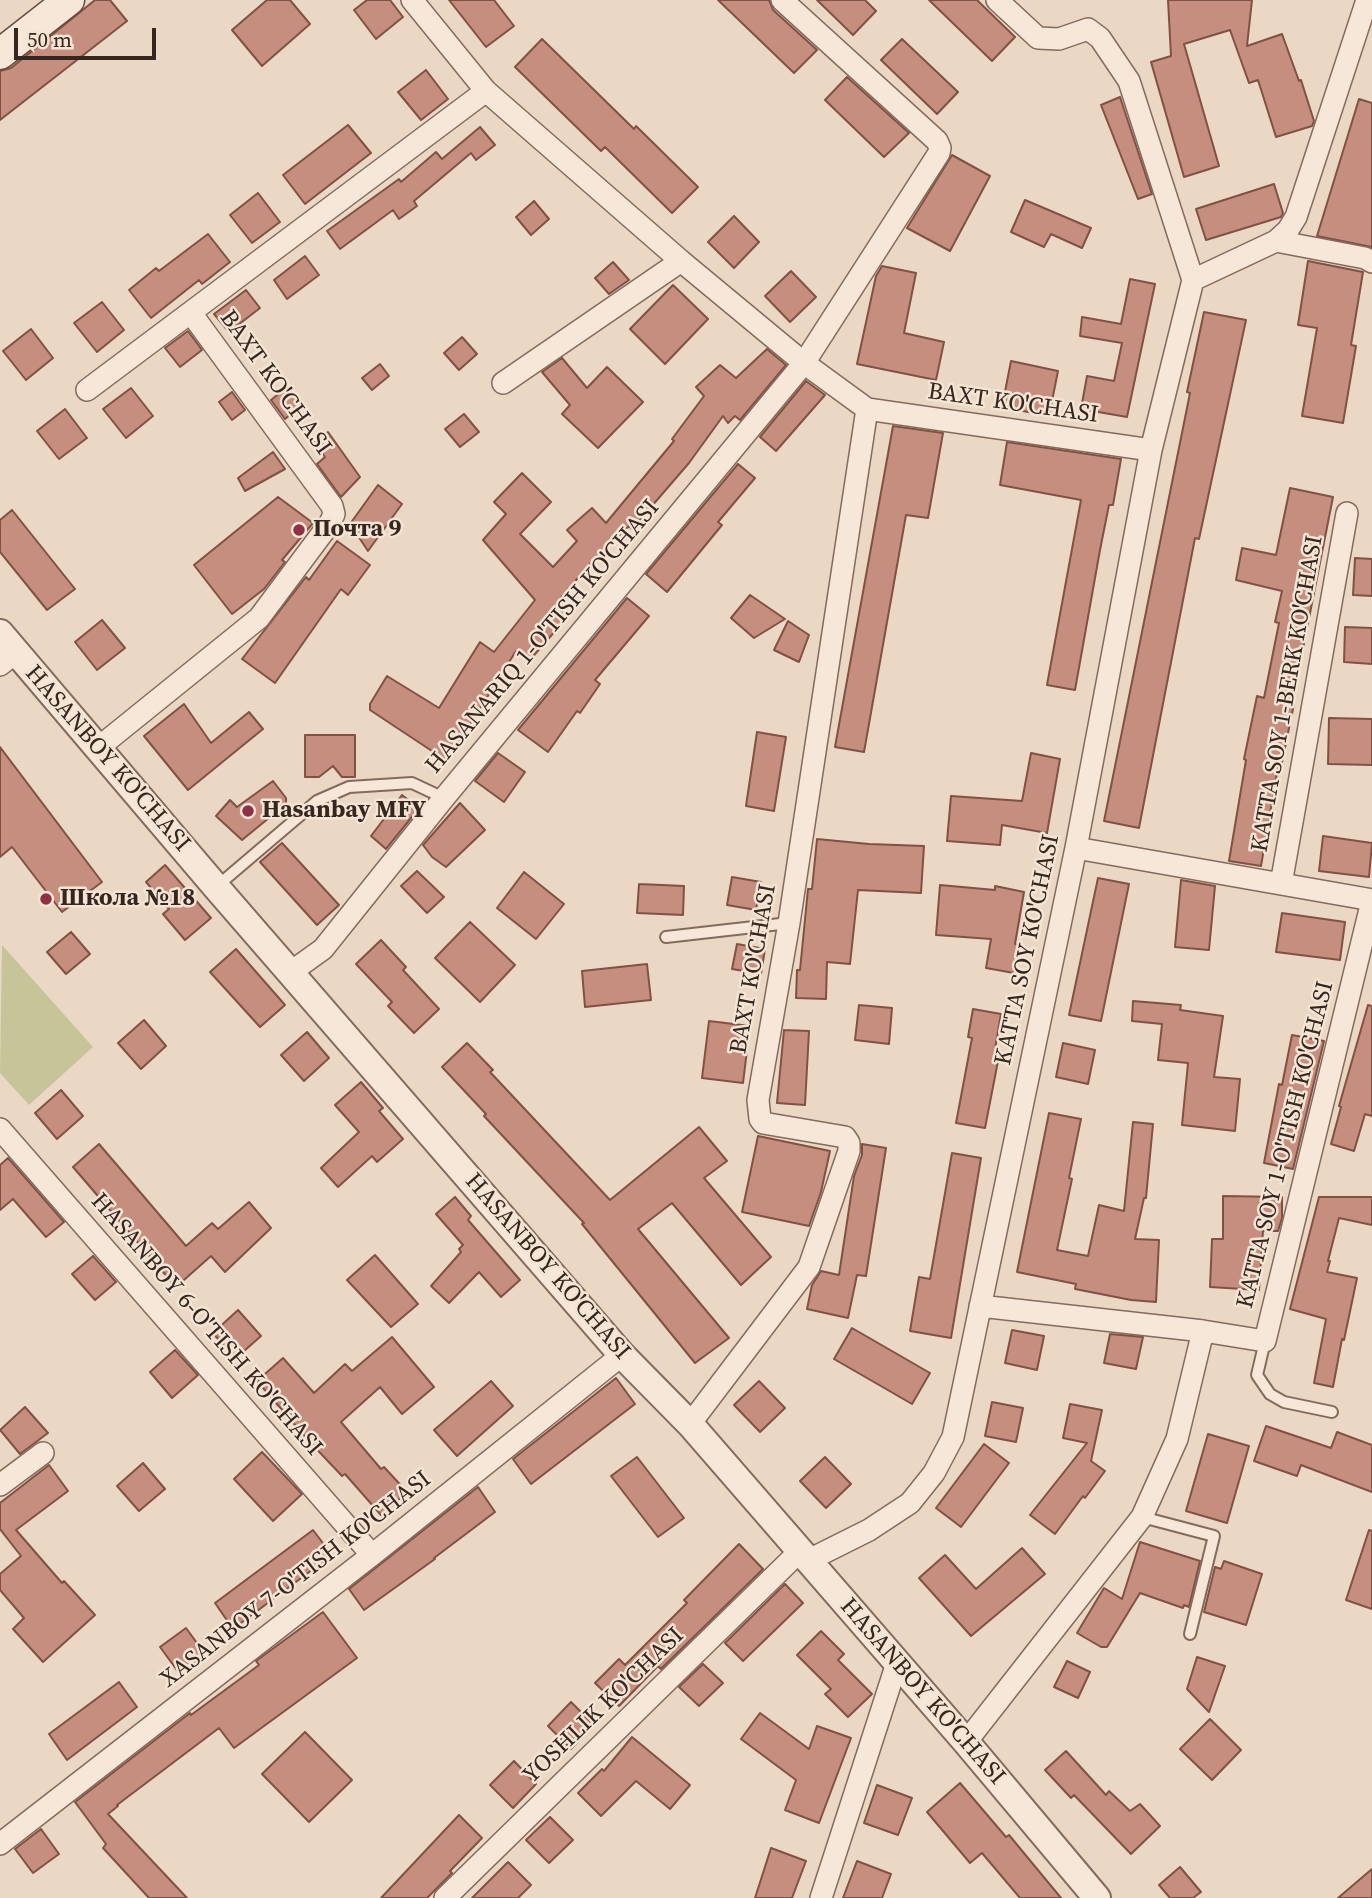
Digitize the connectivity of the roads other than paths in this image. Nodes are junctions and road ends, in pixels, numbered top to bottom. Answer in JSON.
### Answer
{"nodes":[{"id":1,"x":69,"y":0,"type":"edge"},
{"id":2,"x":412,"y":0,"type":"edge"},
{"id":3,"x":782,"y":0,"type":"edge"},
{"id":4,"x":997,"y":0,"type":"edge"},
{"id":5,"x":1367,"y":0,"type":"edge"},
{"id":6,"x":0,"y":54,"type":"edge"},
{"id":7,"x":486,"y":91,"type":"junction"},
{"id":8,"x":1276,"y":241,"type":"junction"},
{"id":9,"x":681,"y":261,"type":"junction"},
{"id":10,"x":1372,"y":262,"type":"edge"},
{"id":11,"x":1193,"y":280,"type":"junction"},
{"id":12,"x":191,"y":313,"type":"junction"},
{"id":13,"x":804,"y":363,"type":"junction"},
{"id":14,"x":503,"y":383,"type":"dead end"},
{"id":15,"x":87,"y":390,"type":"dead end"},
{"id":16,"x":867,"y":409,"type":"junction"},
{"id":17,"x":1151,"y":450,"type":"junction"},
{"id":18,"x":1347,"y":513,"type":"dead end"},
{"id":19,"x":5,"y":650,"type":"edge"},
{"id":20,"x":98,"y":748,"type":"junction"},
{"id":21,"x":444,"y":798,"type":"junction"},
{"id":22,"x":1076,"y":848,"type":"junction"},
{"id":23,"x":1281,"y":884,"type":"junction"},
{"id":24,"x":216,"y":887,"type":"junction"},
{"id":25,"x":1372,"y":900,"type":"edge"},
{"id":26,"x":789,"y":923,"type":"junction"},
{"id":27,"x":666,"y":937,"type":"dead end"},
{"id":28,"x":291,"y":972,"type":"junction"},
{"id":29,"x":0,"y":1129,"type":"edge"},
{"id":30,"x":980,"y":1306,"type":"junction"},
{"id":31,"x":1203,"y":1331,"type":"junction"},
{"id":32,"x":1265,"y":1341,"type":"junction"},
{"id":33,"x":622,"y":1356,"type":"junction"},
{"id":34,"x":1332,"y":1412,"type":"dead end"},
{"id":35,"x":690,"y":1424,"type":"junction"},
{"id":36,"x":43,"y":1453,"type":"dead end"},
{"id":37,"x":0,"y":1485,"type":"edge"},
{"id":38,"x":1142,"y":1517,"type":"junction"},
{"id":39,"x":372,"y":1555,"type":"junction"},
{"id":40,"x":803,"y":1556,"type":"junction"},
{"id":41,"x":1190,"y":1634,"type":"dead end"},
{"id":42,"x":897,"y":1663,"type":"junction"},
{"id":43,"x":965,"y":1741,"type":"junction"},
{"id":44,"x":0,"y":1844,"type":"edge"},
{"id":45,"x":445,"y":1898,"type":"edge"},
{"id":46,"x":821,"y":1898,"type":"edge"},
{"id":47,"x":1097,"y":1898,"type":"edge"}],
"edges":[{"from":1,"to":6,"type":"main road"},
{"from":2,"to":7,"type":"street","name":"BAXT KO'CHASI"},
{"from":3,"to":13,"type":"street","name":"HASANARIQ 1-O'TISH KO'CHASI"},
{"from":4,"to":11,"type":"street"},
{"from":5,"to":8,"type":"street"},
{"from":7,"to":9,"type":"street","name":"BAXT KO'CHASI"},
{"from":7,"to":12,"type":"street","name":"BAXT KO'CHASI"},
{"from":8,"to":10,"type":"street"},
{"from":8,"to":11,"type":"street"},
{"from":9,"to":13,"type":"street","name":"BAXT KO'CHASI"},
{"from":9,"to":14,"type":"street"},
{"from":11,"to":17,"type":"street","name":"KATTA SOY KO'CHASI"},
{"from":12,"to":15,"type":"street"},
{"from":12,"to":20,"type":"street","name":"BAXT KO'CHASI"},
{"from":13,"to":16,"type":"street","name":"BAXT KO'CHASI"},
{"from":13,"to":21,"type":"street","name":"HASANARIQ 1-O'TISH KO'CHASI"},
{"from":16,"to":17,"type":"street","name":"BAXT KO'CHASI"},
{"from":16,"to":26,"type":"street","name":"BAXT KO'CHASI"},
{"from":17,"to":22,"type":"street","name":"KATTA SOY KO'CHASI"},
{"from":18,"to":23,"type":"street","name":"KATTA SOY 1-BERK KO'CHASI"},
{"from":19,"to":20,"type":"street","name":"HASANBOY KO'CHASI"},
{"from":20,"to":24,"type":"street","name":"HASANBOY KO'CHASI"},
{"from":21,"to":24,"type":"lane"},
{"from":21,"to":28,"type":"street","name":"HASANARIQ 1-O'TISH KO'CHASI"},
{"from":22,"to":23,"type":"street"},
{"from":22,"to":30,"type":"street","name":"KATTA SOY KO'CHASI"},
{"from":23,"to":25,"type":"street"},
{"from":24,"to":28,"type":"street","name":"HASANBOY KO'CHASI"},
{"from":25,"to":32,"type":"street","name":"KATTA SOY 1-O'TISH KO'CHASI"},
{"from":26,"to":27,"type":"lane"},
{"from":26,"to":35,"type":"street","name":"BAXT KO'CHASI"},
{"from":28,"to":33,"type":"street","name":"HASANBOY KO'CHASI"},
{"from":29,"to":39,"type":"street","name":"HASANBOY 6-O'TISH KO'CHASI"},
{"from":30,"to":31,"type":"street","name":"KATTA SOY 1-O'TISH KO'CHASI"},
{"from":30,"to":40,"type":"street","name":"KATTA SOY KO'CHASI"},
{"from":31,"to":32,"type":"street","name":"KATTA SOY 1-O'TISH KO'CHASI"},
{"from":31,"to":38,"type":"street"},
{"from":32,"to":34,"type":"lane"},
{"from":33,"to":35,"type":"street","name":"HASANBOY KO'CHASI"},
{"from":33,"to":39,"type":"street","name":"XASANBOY 7-O'TISH KO'CHASI"},
{"from":35,"to":40,"type":"street","name":"HASANBOY KO'CHASI"},
{"from":36,"to":37,"type":"street"},
{"from":38,"to":41,"type":"lane"},
{"from":38,"to":43,"type":"street"},
{"from":39,"to":44,"type":"street","name":"XASANBOY 7-O'TISH KO'CHASI"},
{"from":40,"to":42,"type":"street","name":"HASANBOY KO'CHASI"},
{"from":40,"to":45,"type":"street","name":"YOSHLIK KO'CHASI"},
{"from":42,"to":43,"type":"street","name":"HASANBOY KO'CHASI"},
{"from":42,"to":46,"type":"street"},
{"from":43,"to":47,"type":"street","name":"HASANBOY KO'CHASI"}]}
